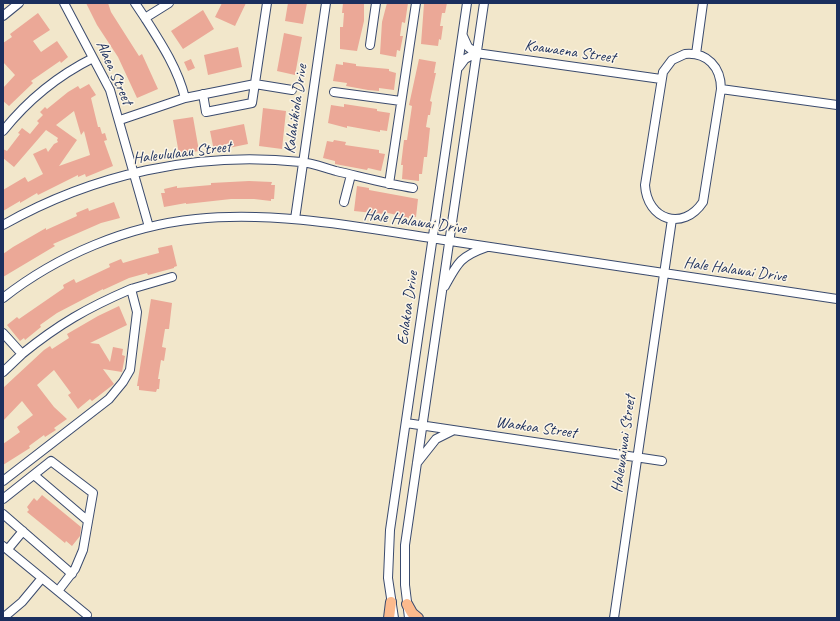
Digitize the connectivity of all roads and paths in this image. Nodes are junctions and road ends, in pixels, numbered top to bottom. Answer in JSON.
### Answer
{"nodes":[{"id":1,"x":19,"y":3,"type":"edge"},
{"id":2,"x":64,"y":3,"type":"edge"},
{"id":3,"x":135,"y":3,"type":"edge"},
{"id":4,"x":169,"y":3,"type":"edge"},
{"id":5,"x":267,"y":3,"type":"edge"},
{"id":6,"x":326,"y":3,"type":"edge"},
{"id":7,"x":376,"y":3,"type":"edge"},
{"id":8,"x":416,"y":3,"type":"edge"},
{"id":9,"x":467,"y":3,"type":"edge"},
{"id":10,"x":484,"y":3,"type":"edge"},
{"id":11,"x":703,"y":3,"type":"edge"},
{"id":12,"x":3,"y":16,"type":"edge"},
{"id":13,"x":145,"y":18,"type":"junction"},
{"id":14,"x":462,"y":34,"type":"junction"},
{"id":15,"x":370,"y":45,"type":"dead end"},
{"id":16,"x":476,"y":53,"type":"junction"},
{"id":17,"x":696,"y":54,"type":"junction"},
{"id":18,"x":93,"y":58,"type":"junction"},
{"id":19,"x":457,"y":70,"type":"junction"},
{"id":20,"x":661,"y":79,"type":"junction"},
{"id":21,"x":255,"y":84,"type":"junction"},
{"id":22,"x":721,"y":89,"type":"junction"},
{"id":23,"x":292,"y":90,"type":"dead end"},
{"id":24,"x":334,"y":92,"type":"dead end"},
{"id":25,"x":203,"y":94,"type":"junction"},
{"id":26,"x":185,"y":98,"type":"junction"},
{"id":27,"x":401,"y":101,"type":"junction"},
{"id":28,"x":837,"y":105,"type":"edge"},
{"id":29,"x":120,"y":120,"type":"junction"},
{"id":30,"x":3,"y":131,"type":"edge"},
{"id":31,"x":302,"y":162,"type":"junction"},
{"id":32,"x":133,"y":172,"type":"junction"},
{"id":33,"x":351,"y":175,"type":"junction"},
{"id":34,"x":389,"y":184,"type":"junction"},
{"id":35,"x":413,"y":188,"type":"dead end"},
{"id":36,"x":344,"y":202,"type":"dead end"},
{"id":37,"x":295,"y":219,"type":"junction"},
{"id":38,"x":672,"y":219,"type":"junction"},
{"id":39,"x":3,"y":225,"type":"edge"},
{"id":40,"x":149,"y":227,"type":"junction"},
{"id":41,"x":432,"y":238,"type":"junction"},
{"id":42,"x":449,"y":241,"type":"junction"},
{"id":43,"x":489,"y":247,"type":"junction"},
{"id":44,"x":663,"y":274,"type":"junction"},
{"id":45,"x":172,"y":277,"type":"dead end"},
{"id":46,"x":131,"y":289,"type":"junction"},
{"id":47,"x":442,"y":292,"type":"junction"},
{"id":48,"x":3,"y":298,"type":"edge"},
{"id":49,"x":837,"y":299,"type":"edge"},
{"id":50,"x":3,"y":333,"type":"edge"},
{"id":51,"x":22,"y":354,"type":"junction"},
{"id":52,"x":3,"y":372,"type":"edge"},
{"id":53,"x":406,"y":423,"type":"junction"},
{"id":54,"x":422,"y":426,"type":"junction"},
{"id":55,"x":455,"y":431,"type":"junction"},
{"id":56,"x":637,"y":458,"type":"junction"},
{"id":57,"x":662,"y":461,"type":"dead end"},
{"id":58,"x":417,"y":463,"type":"junction"},
{"id":59,"x":34,"y":475,"type":"junction"},
{"id":60,"x":3,"y":481,"type":"edge"},
{"id":61,"x":3,"y":499,"type":"edge"},
{"id":62,"x":3,"y":514,"type":"edge"},
{"id":63,"x":88,"y":521,"type":"junction"},
{"id":64,"x":23,"y":531,"type":"junction"},
{"id":65,"x":5,"y":548,"type":"edge"},
{"id":66,"x":72,"y":574,"type":"junction"},
{"id":67,"x":42,"y":578,"type":"junction"},
{"id":68,"x":58,"y":591,"type":"junction"},
{"id":69,"x":391,"y":602,"type":"junction"},
{"id":70,"x":407,"y":604,"type":"junction"},
{"id":71,"x":87,"y":615,"type":"dead end"},
{"id":72,"x":3,"y":618,"type":"edge"},
{"id":73,"x":389,"y":618,"type":"edge"},
{"id":74,"x":394,"y":618,"type":"edge"},
{"id":75,"x":409,"y":618,"type":"edge"},
{"id":76,"x":418,"y":618,"type":"edge"},
{"id":77,"x":614,"y":618,"type":"edge"}],
"edges":[{"from":1,"to":12,"type":"street"},
{"from":2,"to":18,"type":"street","name":"Alaea Street"},
{"from":3,"to":13,"type":"street"},
{"from":4,"to":13,"type":"street"},
{"from":5,"to":21,"type":"street"},
{"from":6,"to":31,"type":"street","name":"Kalahikiola Drive"},
{"from":7,"to":15,"type":"street"},
{"from":8,"to":27,"type":"street"},
{"from":9,"to":14,"type":"street","name":"Eolakoa Drive"},
{"from":10,"to":16,"type":"street","name":"Eolakoa Drive"},
{"from":11,"to":17,"type":"street"},
{"from":13,"to":26,"type":"street"},
{"from":14,"to":16,"type":"street"},
{"from":14,"to":19,"type":"street","name":"Eolakoa Drive"},
{"from":16,"to":19,"type":"street"},
{"from":16,"to":20,"type":"street","name":"Koawaena Street"},
{"from":16,"to":42,"type":"street","name":"Eolakoa Drive"},
{"from":17,"to":20,"type":"street"},
{"from":17,"to":22,"type":"street"},
{"from":18,"to":29,"type":"street","name":"Alaea Street"},
{"from":18,"to":30,"type":"street"},
{"from":19,"to":41,"type":"street","name":"Eolakoa Drive"},
{"from":20,"to":38,"type":"street"},
{"from":21,"to":23,"type":"street"},
{"from":21,"to":25,"type":"street"},
{"from":21,"to":25,"type":"street"},
{"from":22,"to":28,"type":"street"},
{"from":22,"to":38,"type":"street"},
{"from":24,"to":27,"type":"street"},
{"from":25,"to":26,"type":"street"},
{"from":26,"to":29,"type":"street"},
{"from":27,"to":34,"type":"street"},
{"from":29,"to":32,"type":"street","name":"Alaea Street"},
{"from":31,"to":32,"type":"street","name":"Haleululaau Street"},
{"from":31,"to":33,"type":"street","name":"Haleululaau Street"},
{"from":31,"to":37,"type":"street","name":"Kalahikiola Drive"},
{"from":32,"to":39,"type":"street","name":"Haleululaau Street"},
{"from":32,"to":40,"type":"street","name":"Alaea Street"},
{"from":33,"to":34,"type":"street","name":"Haleululaau Street"},
{"from":33,"to":36,"type":"street"},
{"from":34,"to":35,"type":"street","name":"Haleululaau Street"},
{"from":37,"to":40,"type":"street","name":"Hale Halawai Drive"},
{"from":37,"to":41,"type":"street","name":"Hale Halawai Drive"},
{"from":38,"to":44,"type":"street"},
{"from":40,"to":48,"type":"street","name":"Hale Halawai Drive"},
{"from":41,"to":42,"type":"street","name":"Hale Halawai Drive"},
{"from":41,"to":53,"type":"street","name":"Eolakoa Drive"},
{"from":42,"to":43,"type":"street","name":"Hale Halawai Drive"},
{"from":42,"to":47,"type":"street","name":"Eolakoa Drive"},
{"from":43,"to":44,"type":"street","name":"Hale Halawai Drive"},
{"from":43,"to":47,"type":"street"},
{"from":44,"to":49,"type":"street","name":"Hale Halawai Drive"},
{"from":44,"to":56,"type":"street","name":"Halewaiwai Street"},
{"from":45,"to":46,"type":"street"},
{"from":46,"to":51,"type":"street"},
{"from":46,"to":60,"type":"street"},
{"from":47,"to":54,"type":"street","name":"Eolakoa Drive"},
{"from":50,"to":51,"type":"street"},
{"from":51,"to":52,"type":"street"},
{"from":53,"to":54,"type":"street","name":"Waokoa Street"},
{"from":53,"to":69,"type":"street","name":"Eolakoa Drive"},
{"from":54,"to":55,"type":"street","name":"Waokoa Street"},
{"from":54,"to":58,"type":"street","name":"Eolakoa Drive"},
{"from":55,"to":56,"type":"street","name":"Waokoa Street"},
{"from":55,"to":58,"type":"street"},
{"from":56,"to":57,"type":"street","name":"Waokoa Street"},
{"from":56,"to":77,"type":"street","name":"Halewaiwai Street"},
{"from":58,"to":70,"type":"street","name":"Eolakoa Drive"},
{"from":59,"to":61,"type":"street"},
{"from":59,"to":63,"type":"street"},
{"from":59,"to":63,"type":"street"},
{"from":62,"to":64,"type":"street"},
{"from":63,"to":66,"type":"street"},
{"from":64,"to":65,"type":"street"},
{"from":64,"to":66,"type":"street"},
{"from":65,"to":67,"type":"street"},
{"from":66,"to":68,"type":"street"},
{"from":67,"to":68,"type":"street"},
{"from":67,"to":72,"type":"street"},
{"from":68,"to":71,"type":"street"},
{"from":69,"to":73,"type":"main road"},
{"from":69,"to":74,"type":"street","name":"Eolakoa Drive"},
{"from":70,"to":75,"type":"street","name":"Eolakoa Drive"},
{"from":70,"to":76,"type":"main road"}]}
